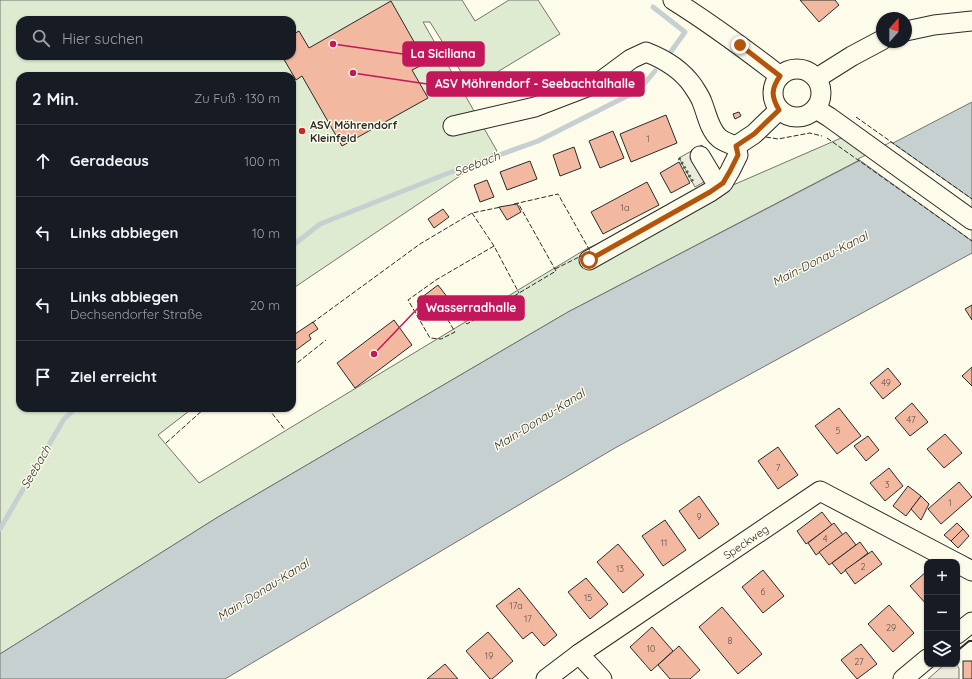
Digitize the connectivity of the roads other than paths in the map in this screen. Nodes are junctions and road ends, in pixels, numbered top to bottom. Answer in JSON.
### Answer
{"nodes":[{"id":1,"x":673,"y":0,"type":"edge"},
{"id":2,"x":972,"y":21,"type":"edge"},
{"id":3,"x":912,"y":30,"type":"edge"},
{"id":4,"x":876,"y":43,"type":"edge"},
{"id":5,"x":780,"y":76,"type":"junction"},
{"id":6,"x":817,"y":78,"type":"junction"},
{"id":7,"x":816,"y":109,"type":"junction"},
{"id":8,"x":779,"y":110,"type":"junction"},
{"id":9,"x":453,"y":126,"type":"dead end"},
{"id":10,"x":736,"y":146,"type":"junction"},
{"id":11,"x":700,"y":156,"type":"dead end"},
{"id":12,"x":718,"y":186,"type":"junction"},
{"id":13,"x":972,"y":220,"type":"edge"},
{"id":14,"x":589,"y":260,"type":"dead end"},
{"id":15,"x":948,"y":559,"type":"edge"},
{"id":16,"x":960,"y":565,"type":"edge"},
{"id":17,"x":972,"y":571,"type":"edge"},
{"id":18,"x":579,"y":654,"type":"junction"},
{"id":19,"x":924,"y":662,"type":"edge"},
{"id":20,"x":546,"y":679,"type":"edge"},
{"id":21,"x":602,"y":679,"type":"edge"},
{"id":22,"x":903,"y":679,"type":"edge"}],
"edges":[{"from":1,"to":5,"type":"street"},
{"from":2,"to":3,"type":"street"},
{"from":4,"to":6,"type":"street"},
{"from":5,"to":6,"type":"street"},
{"from":5,"to":8,"type":"street"},
{"from":6,"to":7,"type":"street"},
{"from":7,"to":8,"type":"street"},
{"from":7,"to":13,"type":"street"},
{"from":8,"to":10,"type":"street"},
{"from":9,"to":10,"type":"street"},
{"from":10,"to":12,"type":"street"},
{"from":11,"to":12,"type":"street"},
{"from":12,"to":14,"type":"street"},
{"from":15,"to":18,"type":"street","name":"Speckweg"},
{"from":16,"to":17,"type":"street","name":"Speckweg"},
{"from":18,"to":20,"type":"street","name":"Speckweg"},
{"from":18,"to":21,"type":"street"},
{"from":19,"to":22,"type":"street"}]}
